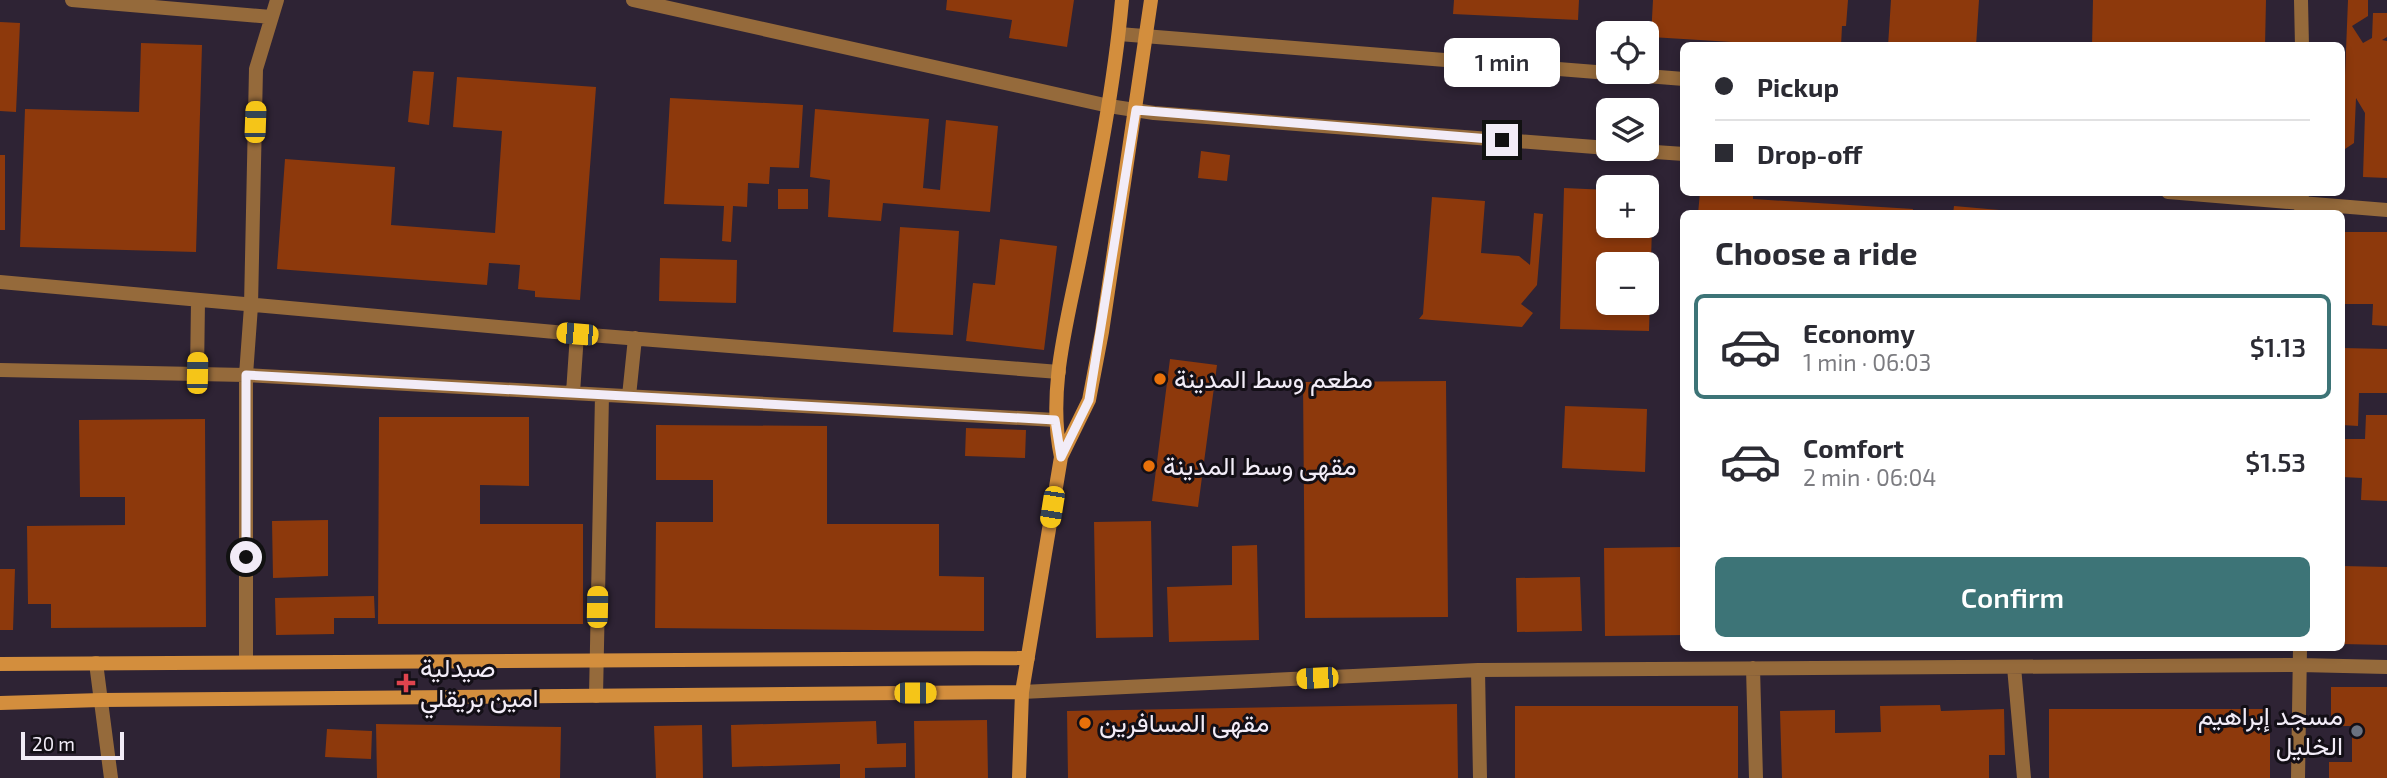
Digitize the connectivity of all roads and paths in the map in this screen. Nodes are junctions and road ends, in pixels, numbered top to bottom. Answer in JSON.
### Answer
{"nodes":[{"id":1,"x":72,"y":0,"type":"edge"},
{"id":2,"x":277,"y":0,"type":"edge"},
{"id":3,"x":633,"y":0,"type":"edge"},
{"id":4,"x":1122,"y":0,"type":"edge"},
{"id":5,"x":1151,"y":0,"type":"edge"},
{"id":6,"x":2301,"y":0,"type":"edge"},
{"id":7,"x":271,"y":17,"type":"junction"},
{"id":8,"x":1119,"y":34,"type":"junction"},
{"id":9,"x":1146,"y":38,"type":"junction"},
{"id":10,"x":2302,"y":42,"type":"edge"},
{"id":11,"x":1680,"y":79,"type":"edge"},
{"id":12,"x":1109,"y":106,"type":"junction"},
{"id":13,"x":1136,"y":110,"type":"junction"},
{"id":14,"x":1596,"y":148,"type":"edge"},
{"id":15,"x":1659,"y":152,"type":"edge"},
{"id":16,"x":1680,"y":154,"type":"edge"},
{"id":17,"x":2216,"y":196,"type":"edge"},
{"id":18,"x":2301,"y":203,"type":"edge"},
{"id":19,"x":2387,"y":210,"type":"edge"},
{"id":20,"x":0,"y":282,"type":"edge"},
{"id":21,"x":198,"y":301,"type":"junction"},
{"id":22,"x":251,"y":306,"type":"junction"},
{"id":23,"x":577,"y":334,"type":"junction"},
{"id":24,"x":635,"y":338,"type":"junction"},
{"id":25,"x":0,"y":370,"type":"edge"},
{"id":26,"x":1059,"y":372,"type":"junction"},
{"id":27,"x":197,"y":373,"type":"junction"},
{"id":28,"x":246,"y":375,"type":"junction"},
{"id":29,"x":573,"y":393,"type":"junction"},
{"id":30,"x":602,"y":394,"type":"junction"},
{"id":31,"x":629,"y":396,"type":"junction"},
{"id":32,"x":1055,"y":420,"type":"junction"},
{"id":33,"x":1061,"y":457,"type":"junction"},
{"id":34,"x":2300,"y":651,"type":"edge"},
{"id":35,"x":1027,"y":658,"type":"junction"},
{"id":36,"x":596,"y":660,"type":"junction"},
{"id":37,"x":246,"y":662,"type":"junction"},
{"id":38,"x":96,"y":663,"type":"junction"},
{"id":39,"x":0,"y":664,"type":"edge"},
{"id":40,"x":2300,"y":665,"type":"junction"},
{"id":41,"x":2014,"y":667,"type":"junction"},
{"id":42,"x":2387,"y":667,"type":"edge"},
{"id":43,"x":1753,"y":668,"type":"junction"},
{"id":44,"x":1478,"y":670,"type":"junction"},
{"id":45,"x":1022,"y":692,"type":"junction"},
{"id":46,"x":596,"y":696,"type":"junction"},
{"id":47,"x":101,"y":700,"type":"junction"},
{"id":48,"x":0,"y":703,"type":"edge"},
{"id":49,"x":111,"y":778,"type":"edge"},
{"id":50,"x":1019,"y":778,"type":"edge"},
{"id":51,"x":1480,"y":778,"type":"edge"},
{"id":52,"x":1756,"y":778,"type":"edge"},
{"id":53,"x":2024,"y":778,"type":"edge"},
{"id":54,"x":2298,"y":778,"type":"edge"}],
"edges":[{"from":1,"to":7,"type":"street"},
{"from":2,"to":7,"type":"street"},
{"from":3,"to":12,"type":"street"},
{"from":4,"to":8,"type":"main road"},
{"from":5,"to":9,"type":"main road"},
{"from":6,"to":10,"type":"street"},
{"from":7,"to":22,"type":"street"},
{"from":8,"to":9,"type":"street"},
{"from":8,"to":12,"type":"main road"},
{"from":9,"to":11,"type":"street"},
{"from":9,"to":13,"type":"main road"},
{"from":12,"to":13,"type":"street"},
{"from":12,"to":26,"type":"main road"},
{"from":13,"to":14,"type":"street"},
{"from":13,"to":33,"type":"main road"},
{"from":15,"to":16,"type":"street"},
{"from":17,"to":18,"type":"street"},
{"from":18,"to":19,"type":"street"},
{"from":20,"to":21,"type":"street"},
{"from":21,"to":22,"type":"street"},
{"from":21,"to":27,"type":"street"},
{"from":22,"to":23,"type":"street"},
{"from":22,"to":28,"type":"street"},
{"from":23,"to":24,"type":"street"},
{"from":23,"to":29,"type":"street"},
{"from":24,"to":26,"type":"street"},
{"from":24,"to":31,"type":"street"},
{"from":25,"to":27,"type":"street"},
{"from":26,"to":32,"type":"main road"},
{"from":27,"to":28,"type":"street"},
{"from":28,"to":29,"type":"street"},
{"from":28,"to":37,"type":"street"},
{"from":29,"to":30,"type":"street"},
{"from":30,"to":31,"type":"street"},
{"from":30,"to":36,"type":"street"},
{"from":31,"to":32,"type":"street"},
{"from":32,"to":33,"type":"main road"},
{"from":33,"to":35,"type":"main road"},
{"from":34,"to":40,"type":"street"},
{"from":35,"to":36,"type":"main road"},
{"from":35,"to":45,"type":"main road"},
{"from":36,"to":37,"type":"main road"},
{"from":36,"to":46,"type":"street"},
{"from":37,"to":38,"type":"main road"},
{"from":38,"to":39,"type":"main road"},
{"from":38,"to":47,"type":"street"},
{"from":40,"to":41,"type":"street"},
{"from":40,"to":42,"type":"street"},
{"from":40,"to":54,"type":"street"},
{"from":41,"to":43,"type":"street"},
{"from":41,"to":53,"type":"street"},
{"from":43,"to":44,"type":"street"},
{"from":43,"to":52,"type":"street"},
{"from":44,"to":45,"type":"street"},
{"from":44,"to":51,"type":"street"},
{"from":45,"to":46,"type":"main road"},
{"from":45,"to":50,"type":"main road"},
{"from":46,"to":47,"type":"main road"},
{"from":47,"to":48,"type":"main road"},
{"from":47,"to":49,"type":"street"}]}
